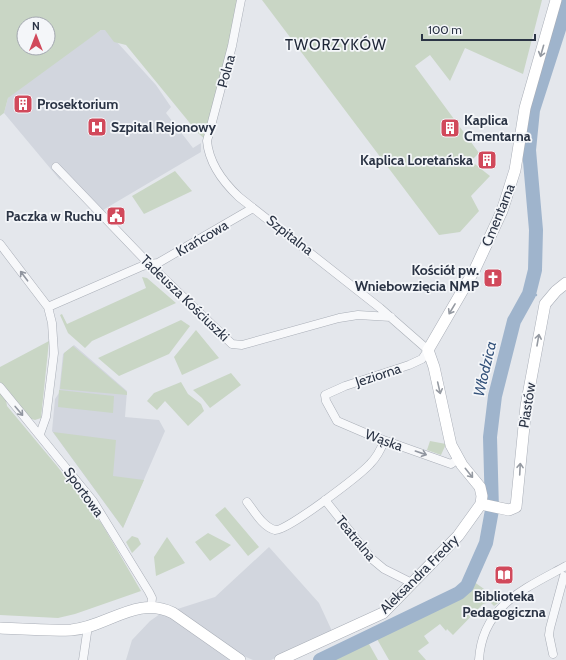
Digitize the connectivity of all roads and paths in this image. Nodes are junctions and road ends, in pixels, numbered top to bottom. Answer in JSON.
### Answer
{"nodes":[{"id":1,"x":241,"y":0,"type":"edge"},
{"id":2,"x":556,"y":0,"type":"edge"},
{"id":3,"x":207,"y":141,"type":"joint"},
{"id":4,"x":56,"y":167,"type":"dead end"},
{"id":5,"x":253,"y":208,"type":"junction"},
{"id":6,"x":0,"y":244,"type":"edge"},
{"id":7,"x":149,"y":264,"type":"junction"},
{"id":8,"x":566,"y":283,"type":"edge"},
{"id":9,"x":48,"y":307,"type":"junction"},
{"id":10,"x":391,"y":317,"type":"junction"},
{"id":11,"x":428,"y":350,"type":"junction"},
{"id":12,"x":0,"y":387,"type":"edge"},
{"id":13,"x":325,"y":395,"type":"joint"},
{"id":14,"x":40,"y":434,"type":"junction"},
{"id":15,"x":384,"y":441,"type":"junction"},
{"id":16,"x":458,"y":459,"type":"junction"},
{"id":17,"x":325,"y":500,"type":"junction"},
{"id":18,"x":246,"y":502,"type":"dead end"},
{"id":19,"x":483,"y":505,"type":"junction"},
{"id":20,"x":566,"y":566,"type":"edge"},
{"id":21,"x":564,"y":576,"type":"dead end"},
{"id":22,"x":412,"y":583,"type":"junction"},
{"id":23,"x":151,"y":607,"type":"junction"},
{"id":24,"x":88,"y":626,"type":"junction"},
{"id":25,"x":0,"y":628,"type":"edge"},
{"id":26,"x":553,"y":654,"type":"dead end"},
{"id":27,"x":83,"y":660,"type":"edge"},
{"id":28,"x":240,"y":660,"type":"edge"},
{"id":29,"x":280,"y":660,"type":"edge"},
{"id":30,"x":479,"y":660,"type":"edge"}],
"edges":[{"from":1,"to":3,"type":"street","name":"Polna"},
{"from":2,"to":11,"type":"street","name":"Cmentarna","one_way":true},
{"from":3,"to":5,"type":"street","name":"Szpitalna"},
{"from":4,"to":7,"type":"street","name":"Tadeusza Kościuszki"},
{"from":5,"to":7,"type":"street","name":"Krańcowa"},
{"from":5,"to":10,"type":"street","name":"Szpitalna"},
{"from":9,"to":6,"type":"street","one_way":true},
{"from":7,"to":9,"type":"street","name":"Krańcowa"},
{"from":7,"to":10,"type":"street","name":"Tadeusza Kościuszki"},
{"from":19,"to":8,"type":"street","name":"Piastów","one_way":true},
{"from":9,"to":14,"type":"street"},
{"from":10,"to":11,"type":"street"},
{"from":11,"to":13,"type":"street","name":"Jeziorna"},
{"from":11,"to":16,"type":"street","one_way":true},
{"from":12,"to":14,"type":"street","name":"Sportowa","one_way":true},
{"from":13,"to":15,"type":"street","name":"Wąska"},
{"from":14,"to":23,"type":"street","name":"Sportowa"},
{"from":15,"to":16,"type":"street","name":"Wąska","one_way":true},
{"from":15,"to":17,"type":"street"},
{"from":16,"to":19,"type":"street","one_way":true},
{"from":17,"to":18,"type":"street"},
{"from":17,"to":22,"type":"street","name":"Teatralna"},
{"from":19,"to":22,"type":"street","name":"Aleksandra Fredry"},
{"from":20,"to":30,"type":"street"},
{"from":21,"to":26,"type":"street"},
{"from":22,"to":29,"type":"street","name":"Aleksandra Fredry"},
{"from":23,"to":24,"type":"street"},
{"from":23,"to":28,"type":"street"},
{"from":24,"to":25,"type":"street"},
{"from":24,"to":27,"type":"street"}]}
